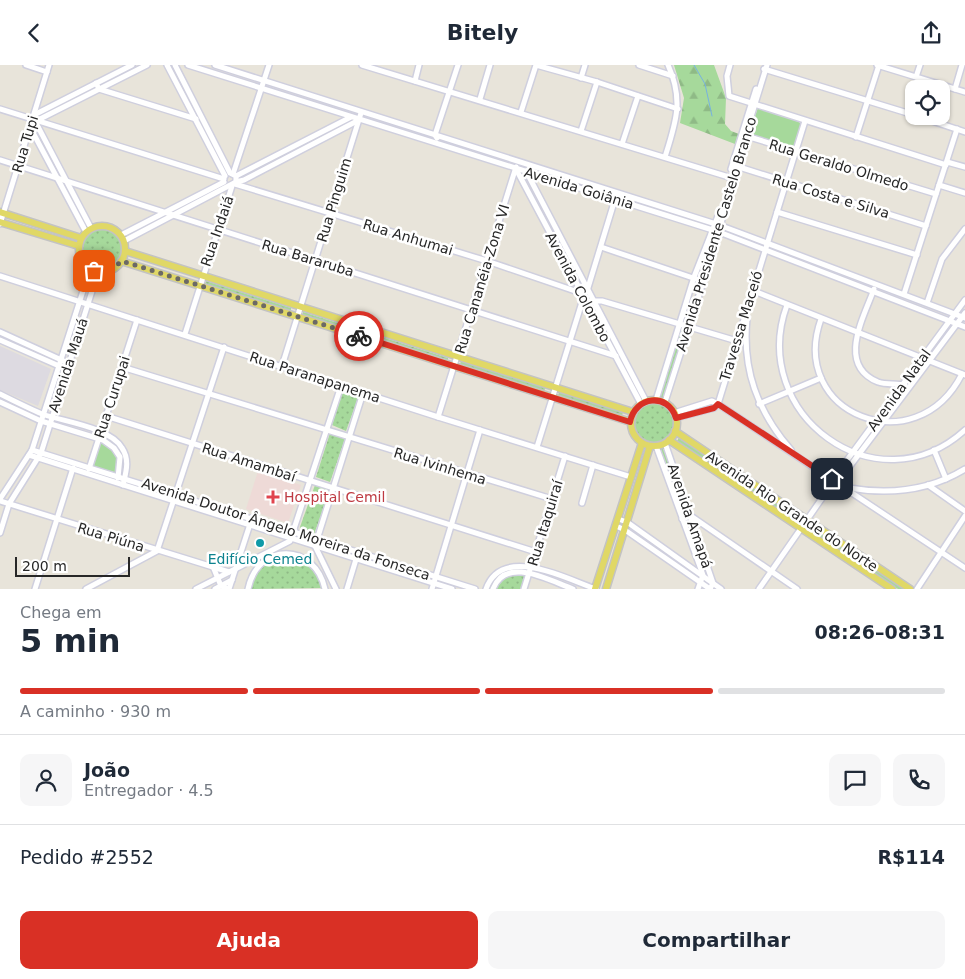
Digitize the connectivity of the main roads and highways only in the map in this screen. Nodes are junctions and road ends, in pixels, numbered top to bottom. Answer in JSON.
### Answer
{"nodes":[{"id":1,"x":2,"y":213,"type":"edge"},
{"id":2,"x":0,"y":223,"type":"edge"},
{"id":3,"x":86,"y":232,"type":"junction"},
{"id":4,"x":79,"y":246,"type":"junction"},
{"id":5,"x":125,"y":251,"type":"junction"},
{"id":6,"x":122,"y":261,"type":"junction"},
{"id":7,"x":633,"y":412,"type":"junction"},
{"id":8,"x":630,"y":422,"type":"junction"},
{"id":9,"x":675,"y":431,"type":"junction"},
{"id":10,"x":667,"y":442,"type":"junction"},
{"id":11,"x":642,"y":443,"type":"junction"},
{"id":12,"x":653,"y":446,"type":"junction"},
{"id":13,"x":631,"y":477,"type":"junction"},
{"id":14,"x":639,"y":479,"type":"junction"},
{"id":15,"x":596,"y":589,"type":"edge"},
{"id":16,"x":606,"y":589,"type":"edge"},
{"id":17,"x":892,"y":589,"type":"edge"},
{"id":18,"x":910,"y":589,"type":"edge"}],
"edges":[{"from":1,"to":3,"type":"main road"},
{"from":2,"to":4,"type":"main road"},
{"from":3,"to":4,"type":"main road"},
{"from":3,"to":5,"type":"main road"},
{"from":4,"to":6,"type":"main road"},
{"from":5,"to":6,"type":"main road"},
{"from":5,"to":7,"type":"main road"},
{"from":6,"to":8,"type":"main road"},
{"from":7,"to":8,"type":"main road"},
{"from":7,"to":9,"type":"main road"},
{"from":8,"to":11,"type":"main road"},
{"from":9,"to":10,"type":"main road"},
{"from":9,"to":18,"type":"main road","name":"Avenida Rio Grande do Norte"},
{"from":10,"to":12,"type":"main road"},
{"from":10,"to":17,"type":"main road","name":"Avenida Rio Grande do Norte"},
{"from":11,"to":12,"type":"main road"},
{"from":11,"to":13,"type":"main road"},
{"from":12,"to":14,"type":"main road"},
{"from":13,"to":14,"type":"main road"},
{"from":13,"to":15,"type":"main road"},
{"from":14,"to":16,"type":"main road"}]}
